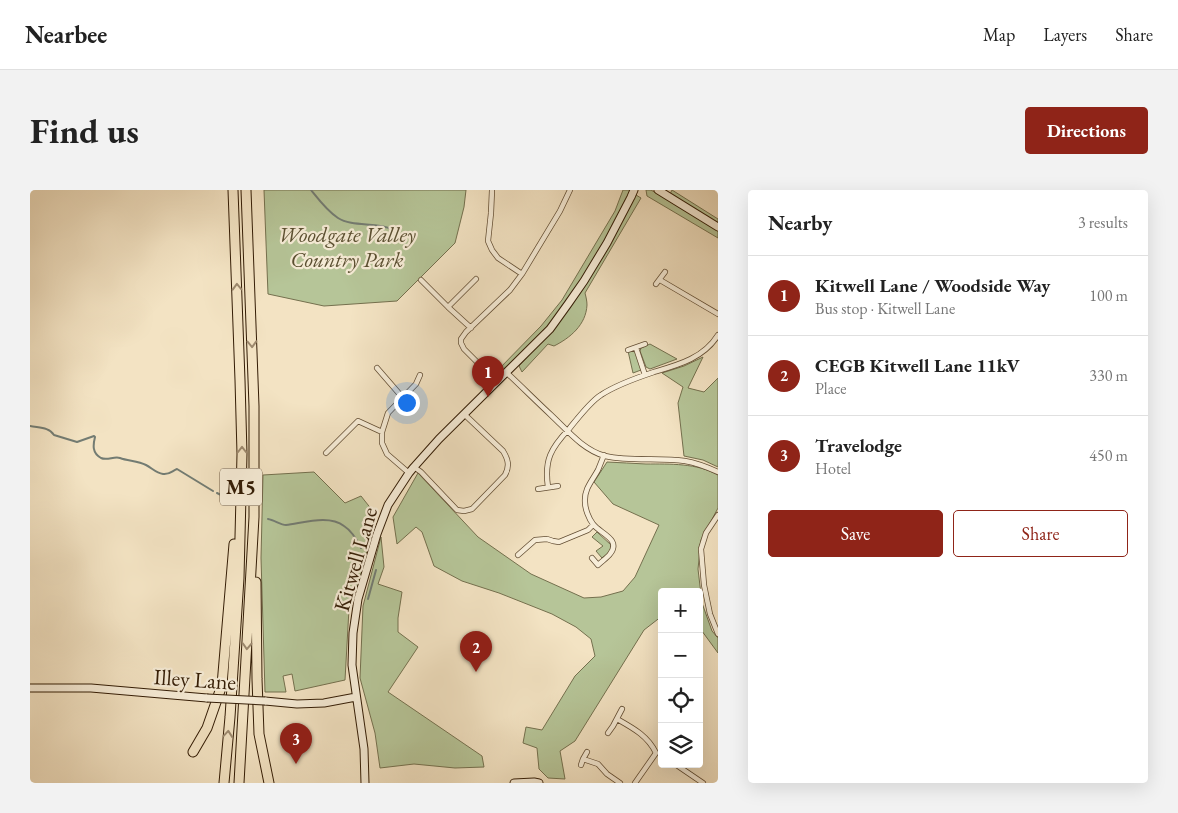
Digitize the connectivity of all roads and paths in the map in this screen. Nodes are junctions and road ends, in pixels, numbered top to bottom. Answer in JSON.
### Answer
{"nodes":[{"id":1,"x":233,"y":190,"type":"edge"},
{"id":2,"x":246,"y":190,"type":"edge"},
{"id":3,"x":492,"y":190,"type":"edge"},
{"id":4,"x":570,"y":190,"type":"edge"},
{"id":5,"x":634,"y":190,"type":"edge"},
{"id":6,"x":660,"y":191,"type":"edge"},
{"id":7,"x":718,"y":226,"type":"edge"},
{"id":8,"x":665,"y":272,"type":"dead end"},
{"id":9,"x":522,"y":274,"type":"junction"},
{"id":10,"x":476,"y":279,"type":"dead end"},
{"id":11,"x":422,"y":280,"type":"dead end"},
{"id":12,"x":660,"y":280,"type":"junction"},
{"id":13,"x":656,"y":284,"type":"dead end"},
{"id":14,"x":448,"y":307,"type":"junction"},
{"id":15,"x":718,"y":314,"type":"edge"},
{"id":16,"x":471,"y":328,"type":"junction"},
{"id":17,"x":718,"y":335,"type":"edge"},
{"id":18,"x":645,"y":344,"type":"dead end"},
{"id":19,"x":636,"y":348,"type":"junction"},
{"id":20,"x":628,"y":350,"type":"dead end"},
{"id":21,"x":377,"y":368,"type":"dead end"},
{"id":22,"x":507,"y":372,"type":"junction"},
{"id":23,"x":420,"y":375,"type":"dead end"},
{"id":24,"x":645,"y":375,"type":"junction"},
{"id":25,"x":497,"y":382,"type":"junction"},
{"id":26,"x":403,"y":398,"type":"junction"},
{"id":27,"x":464,"y":414,"type":"junction"},
{"id":28,"x":567,"y":431,"type":"junction"},
{"id":29,"x":382,"y":432,"type":"junction"},
{"id":30,"x":326,"y":453,"type":"dead end"},
{"id":31,"x":604,"y":455,"type":"junction"},
{"id":32,"x":241,"y":470,"type":"junction"},
{"id":33,"x":411,"y":470,"type":"junction"},
{"id":34,"x":718,"y":472,"type":"edge"},
{"id":35,"x":558,"y":486,"type":"dead end"},
{"id":36,"x":548,"y":487,"type":"junction"},
{"id":37,"x":538,"y":489,"type":"dead end"},
{"id":38,"x":718,"y":515,"type":"edge"},
{"id":39,"x":254,"y":517,"type":"junction"},
{"id":40,"x":593,"y":525,"type":"junction"},
{"id":41,"x":518,"y":555,"type":"dead end"},
{"id":42,"x":592,"y":558,"type":"dead end"},
{"id":43,"x":718,"y":634,"type":"edge"},
{"id":44,"x":30,"y":688,"type":"edge"},
{"id":45,"x":356,"y":697,"type":"junction"},
{"id":46,"x":622,"y":709,"type":"dead end"},
{"id":47,"x":617,"y":719,"type":"junction"},
{"id":48,"x":608,"y":733,"type":"dead end"},
{"id":49,"x":193,"y":752,"type":"dead end"},
{"id":50,"x":587,"y":752,"type":"dead end"},
{"id":51,"x":656,"y":753,"type":"joint"},
{"id":52,"x":583,"y":759,"type":"junction"},
{"id":53,"x":581,"y":765,"type":"dead end"},
{"id":54,"x":681,"y":768,"type":"edge"},
{"id":55,"x":697,"y":778,"type":"junction"},
{"id":56,"x":224,"y":783,"type":"edge"},
{"id":57,"x":238,"y":783,"type":"edge"},
{"id":58,"x":269,"y":783,"type":"edge"},
{"id":59,"x":365,"y":783,"type":"edge"},
{"id":60,"x":514,"y":783,"type":"edge"},
{"id":61,"x":539,"y":783,"type":"edge"},
{"id":62,"x":620,"y":783,"type":"edge"},
{"id":63,"x":635,"y":783,"type":"edge"},
{"id":64,"x":694,"y":783,"type":"edge"},
{"id":65,"x":703,"y":783,"type":"edge"}],
"edges":[{"from":32,"to":1,"type":"highway","number":"M5","one_way":true},
{"from":2,"to":39,"type":"highway","number":"M5","one_way":true},
{"from":3,"to":9,"type":"street"},
{"from":4,"to":9,"type":"street"},
{"from":5,"to":22,"type":"street","name":"Kitwell Lane"},
{"from":6,"to":7,"type":"street"},
{"from":8,"to":12,"type":"street"},
{"from":9,"to":16,"type":"street"},
{"from":10,"to":14,"type":"street"},
{"from":11,"to":14,"type":"street"},
{"from":12,"to":13,"type":"street"},
{"from":12,"to":15,"type":"street"},
{"from":14,"to":16,"type":"street"},
{"from":16,"to":25,"type":"street"},
{"from":17,"to":24,"type":"street"},
{"from":18,"to":19,"type":"street"},
{"from":19,"to":20,"type":"street"},
{"from":19,"to":24,"type":"street"},
{"from":21,"to":26,"type":"street"},
{"from":22,"to":25,"type":"street","name":"Kitwell Lane"},
{"from":22,"to":28,"type":"street"},
{"from":23,"to":26,"type":"street"},
{"from":24,"to":28,"type":"street"},
{"from":25,"to":27,"type":"street","name":"Kitwell Lane"},
{"from":26,"to":29,"type":"street"},
{"from":27,"to":33,"type":"street","name":"Kitwell Lane"},
{"from":27,"to":33,"type":"street"},
{"from":28,"to":31,"type":"street"},
{"from":28,"to":36,"type":"street"},
{"from":29,"to":30,"type":"street"},
{"from":29,"to":33,"type":"street"},
{"from":31,"to":34,"type":"street"},
{"from":31,"to":40,"type":"street"},
{"from":32,"to":49,"type":"highway"},
{"from":56,"to":32,"type":"highway","number":"M5","one_way":true},
{"from":33,"to":45,"type":"street","name":"Kitwell Lane"},
{"from":35,"to":36,"type":"street"},
{"from":36,"to":37,"type":"street"},
{"from":38,"to":43,"type":"street"},
{"from":39,"to":57,"type":"highway","number":"M5","one_way":true},
{"from":39,"to":58,"type":"highway"},
{"from":40,"to":41,"type":"street"},
{"from":40,"to":42,"type":"street"},
{"from":44,"to":45,"type":"street","name":"Illey Lane","bridge":true},
{"from":45,"to":59,"type":"street","name":"Kitwell Lane"},
{"from":46,"to":47,"type":"street"},
{"from":47,"to":48,"type":"street"},
{"from":47,"to":51,"type":"street"},
{"from":50,"to":52,"type":"street"},
{"from":51,"to":63,"type":"street"},
{"from":52,"to":53,"type":"street"},
{"from":52,"to":62,"type":"street"},
{"from":54,"to":55,"type":"street"},
{"from":55,"to":64,"type":"street"},
{"from":55,"to":65,"type":"street"},
{"from":60,"to":61,"type":"street"}]}
